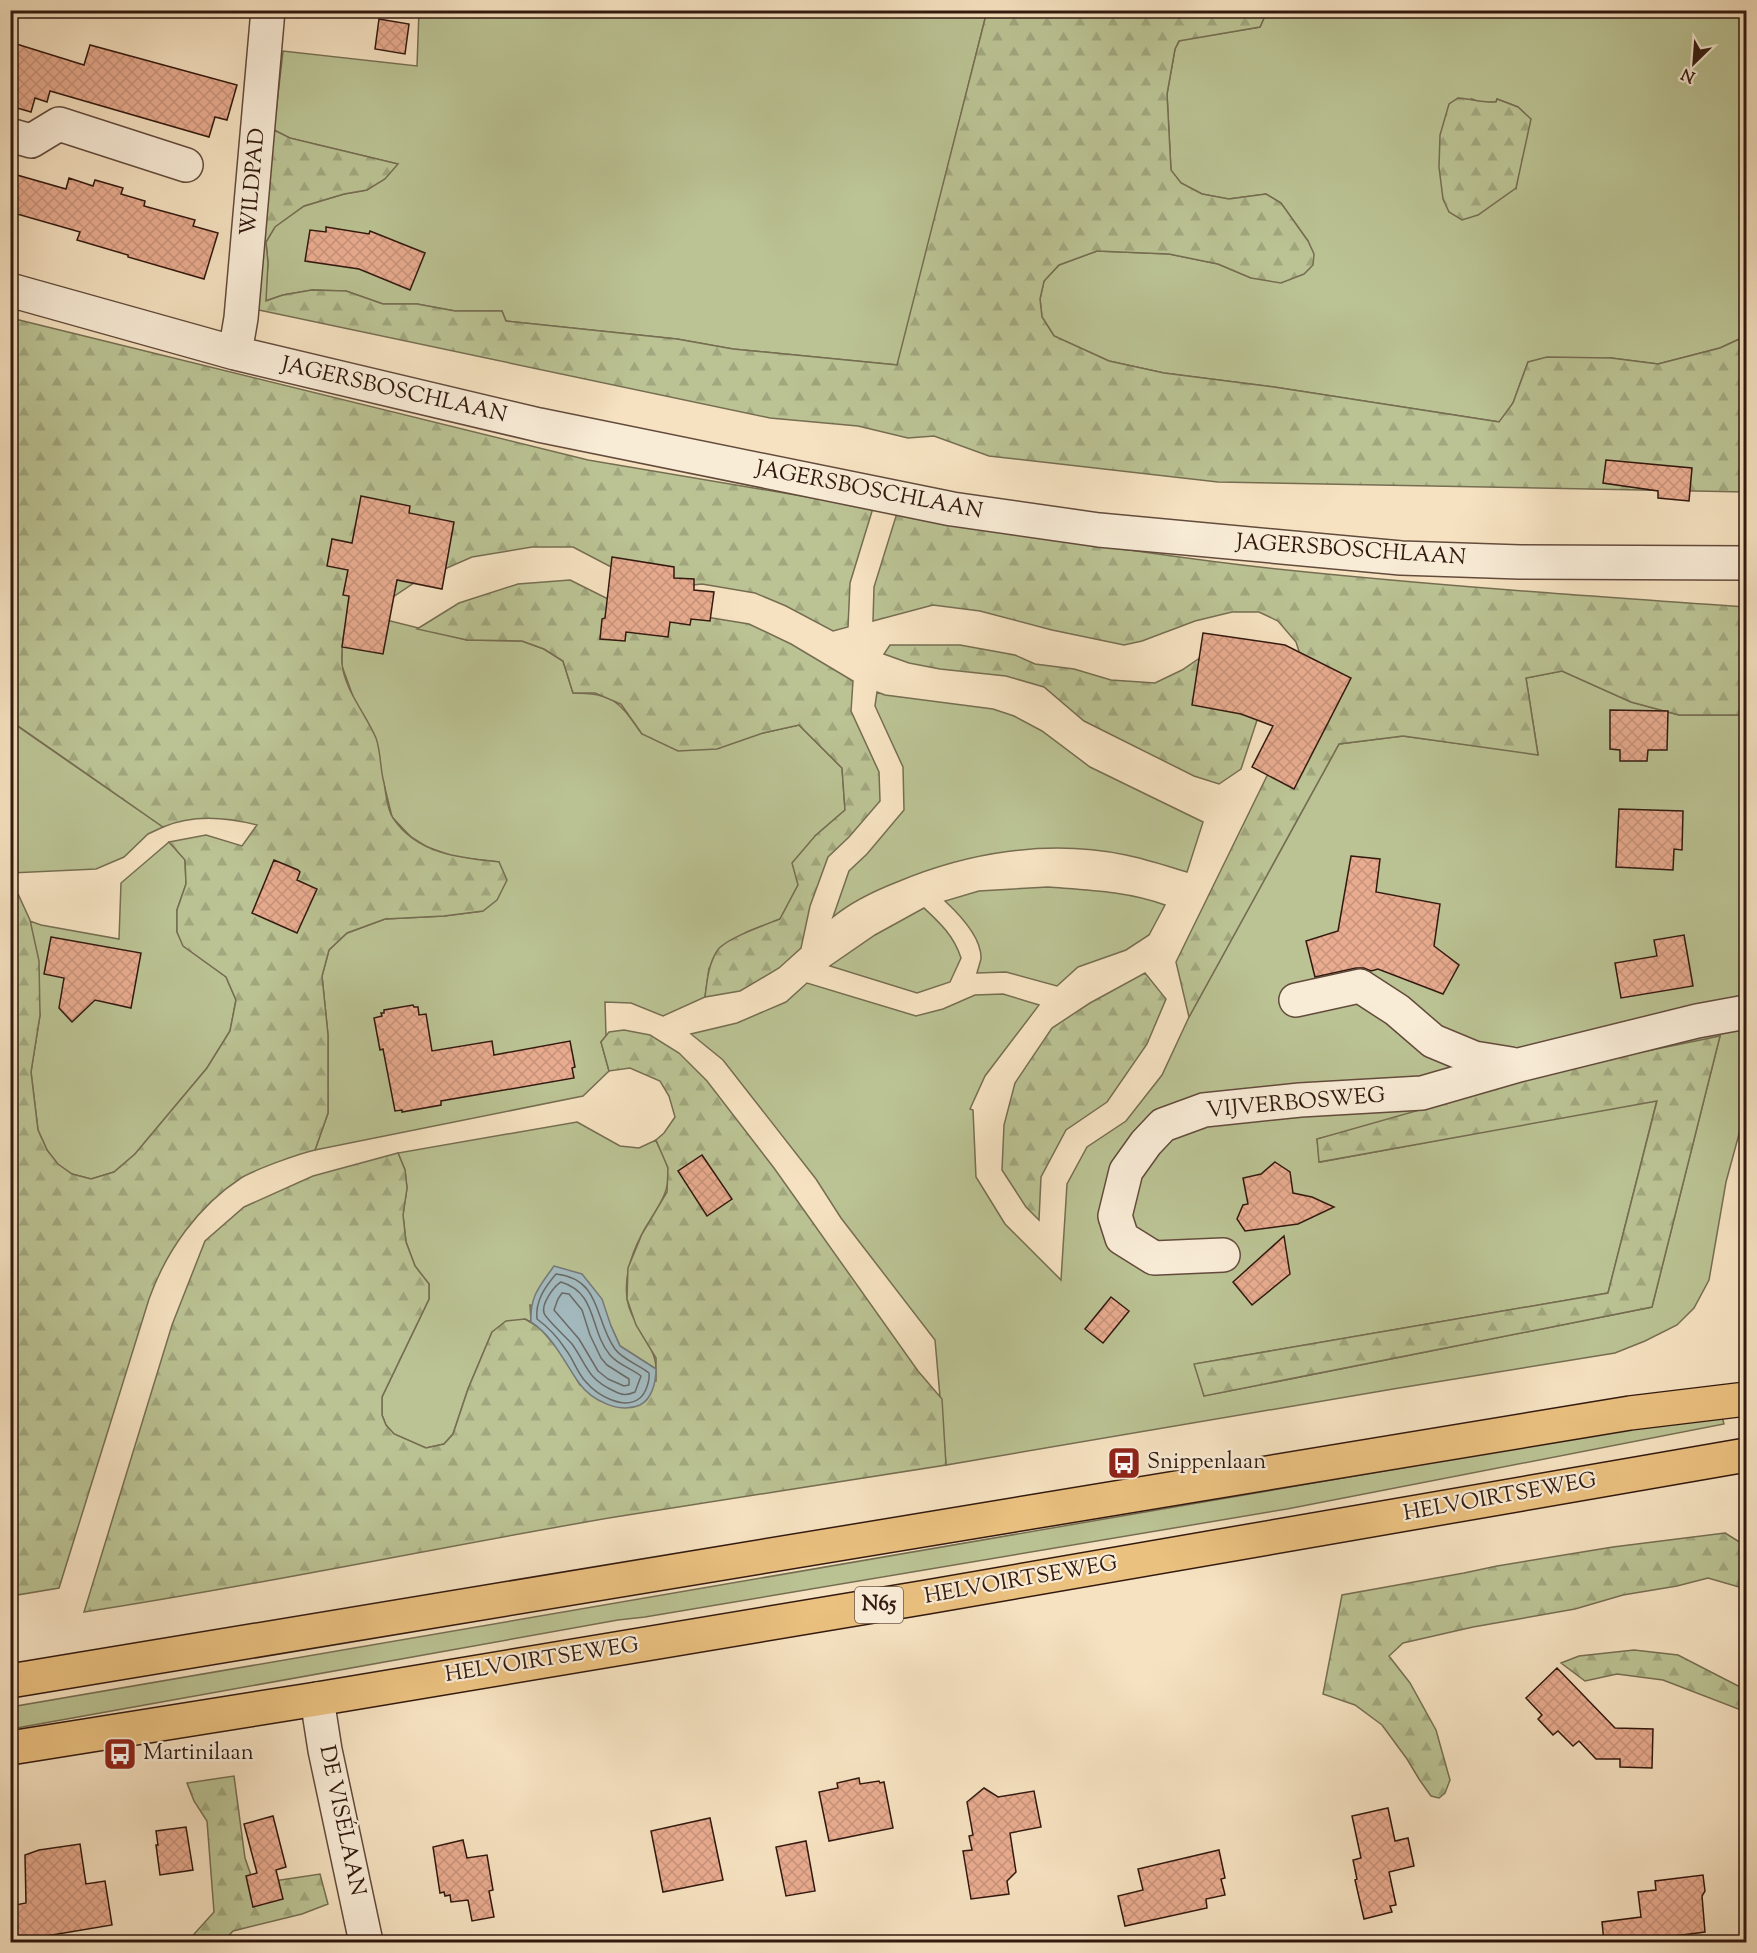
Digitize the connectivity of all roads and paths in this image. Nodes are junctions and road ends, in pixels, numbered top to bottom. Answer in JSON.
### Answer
{"nodes":[{"id":1,"x":268,"y":10,"type":"edge"},
{"id":2,"x":10,"y":135,"type":"edge"},
{"id":3,"x":186,"y":165,"type":"dead end"},
{"id":4,"x":10,"y":290,"type":"edge"},
{"id":5,"x":235,"y":353,"type":"junction"},
{"id":6,"x":1746,"y":563,"type":"edge"},
{"id":7,"x":1296,"y":1000,"type":"dead end"},
{"id":8,"x":1746,"y":1012,"type":"edge"},
{"id":9,"x":1519,"y":1065,"type":"junction"},
{"id":10,"x":1223,"y":1255,"type":"dead end"},
{"id":11,"x":1746,"y":1400,"type":"edge"},
{"id":12,"x":1746,"y":1455,"type":"edge"},
{"id":13,"x":10,"y":1681,"type":"edge"},
{"id":14,"x":317,"y":1699,"type":"junction"},
{"id":15,"x":10,"y":1748,"type":"edge"},
{"id":16,"x":366,"y":1942,"type":"edge"}],
"edges":[{"from":1,"to":5,"type":"street","name":"WILDPAD"},
{"from":2,"to":3,"type":"street"},
{"from":4,"to":5,"type":"street","name":"JAGERSBOSCHLAAN"},
{"from":5,"to":6,"type":"street","name":"JAGERSBOSCHLAAN"},
{"from":7,"to":9,"type":"street","name":"VIJVERBOSWEG"},
{"from":8,"to":9,"type":"street","name":"VIJVERBOSWEG"},
{"from":9,"to":10,"type":"street","name":"VIJVERBOSWEG"},
{"from":11,"to":13,"type":"main road"},
{"from":12,"to":14,"type":"main road","name":"HELVOIRTSEWEG","number":"N65"},
{"from":14,"to":15,"type":"main road","name":"HELVOIRTSEWEG","number":"N65"},
{"from":14,"to":16,"type":"street","name":"DE VISÉLAAN"}]}
